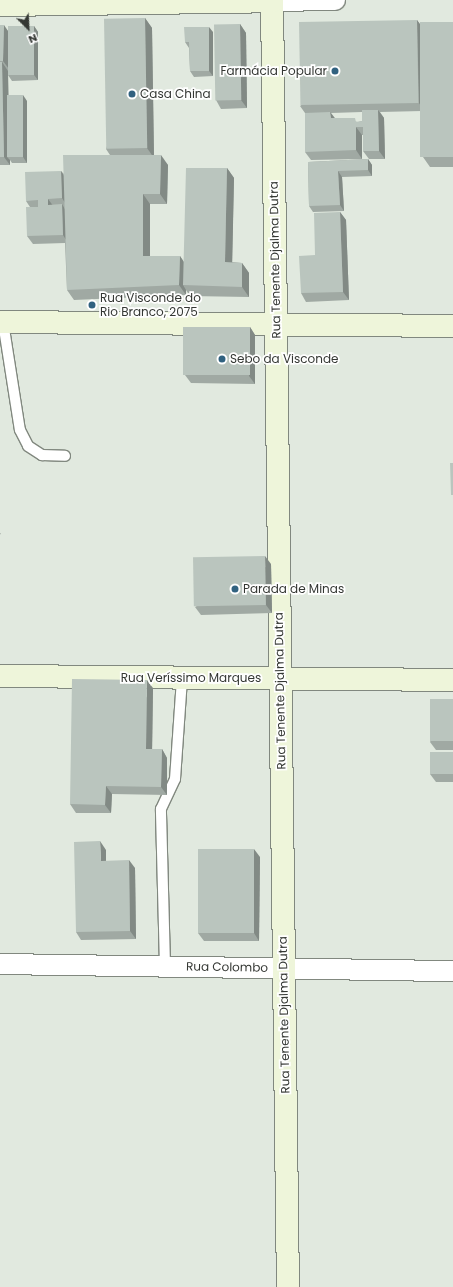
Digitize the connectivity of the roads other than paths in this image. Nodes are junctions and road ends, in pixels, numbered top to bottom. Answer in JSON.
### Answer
{"nodes":[{"id":1,"x":335,"y":0,"type":"edge"},
{"id":2,"x":272,"y":1,"type":"edge"},
{"id":3,"x":0,"y":5,"type":"edge"},
{"id":4,"x":1,"y":322,"type":"edge"},
{"id":5,"x":276,"y":325,"type":"junction"},
{"id":6,"x":453,"y":326,"type":"edge"},
{"id":7,"x":65,"y":456,"type":"dead end"},
{"id":8,"x":0,"y":676,"type":"edge"},
{"id":9,"x":182,"y":678,"type":"junction"},
{"id":10,"x":280,"y":679,"type":"junction"},
{"id":11,"x":453,"y":680,"type":"edge"},
{"id":12,"x":0,"y":964,"type":"edge"},
{"id":13,"x":165,"y":966,"type":"junction"},
{"id":14,"x":284,"y":968,"type":"junction"},
{"id":15,"x":453,"y":971,"type":"edge"},
{"id":16,"x":288,"y":1287,"type":"edge"}],
"edges":[{"from":1,"to":2,"type":"street"},
{"from":2,"to":3,"type":"main road"},
{"from":2,"to":5,"type":"main road","name":"Rua Tenente Djalma Dutra"},
{"from":4,"to":5,"type":"main road"},
{"from":4,"to":7,"type":"lane"},
{"from":5,"to":6,"type":"main road"},
{"from":5,"to":10,"type":"main road","name":"Rua Tenente Djalma Dutra"},
{"from":8,"to":9,"type":"main road","name":"Rua Veríssimo Marques"},
{"from":9,"to":10,"type":"main road","name":"Rua Veríssimo Marques"},
{"from":9,"to":13,"type":"lane"},
{"from":10,"to":11,"type":"main road","name":"Rua Veríssimo Marques"},
{"from":10,"to":14,"type":"main road","name":"Rua Tenente Djalma Dutra"},
{"from":12,"to":13,"type":"street","name":"Rua Colombo"},
{"from":13,"to":14,"type":"street","name":"Rua Colombo"},
{"from":14,"to":15,"type":"street","name":"Rua Colombo"},
{"from":14,"to":16,"type":"main road","name":"Rua Tenente Djalma Dutra"}]}
